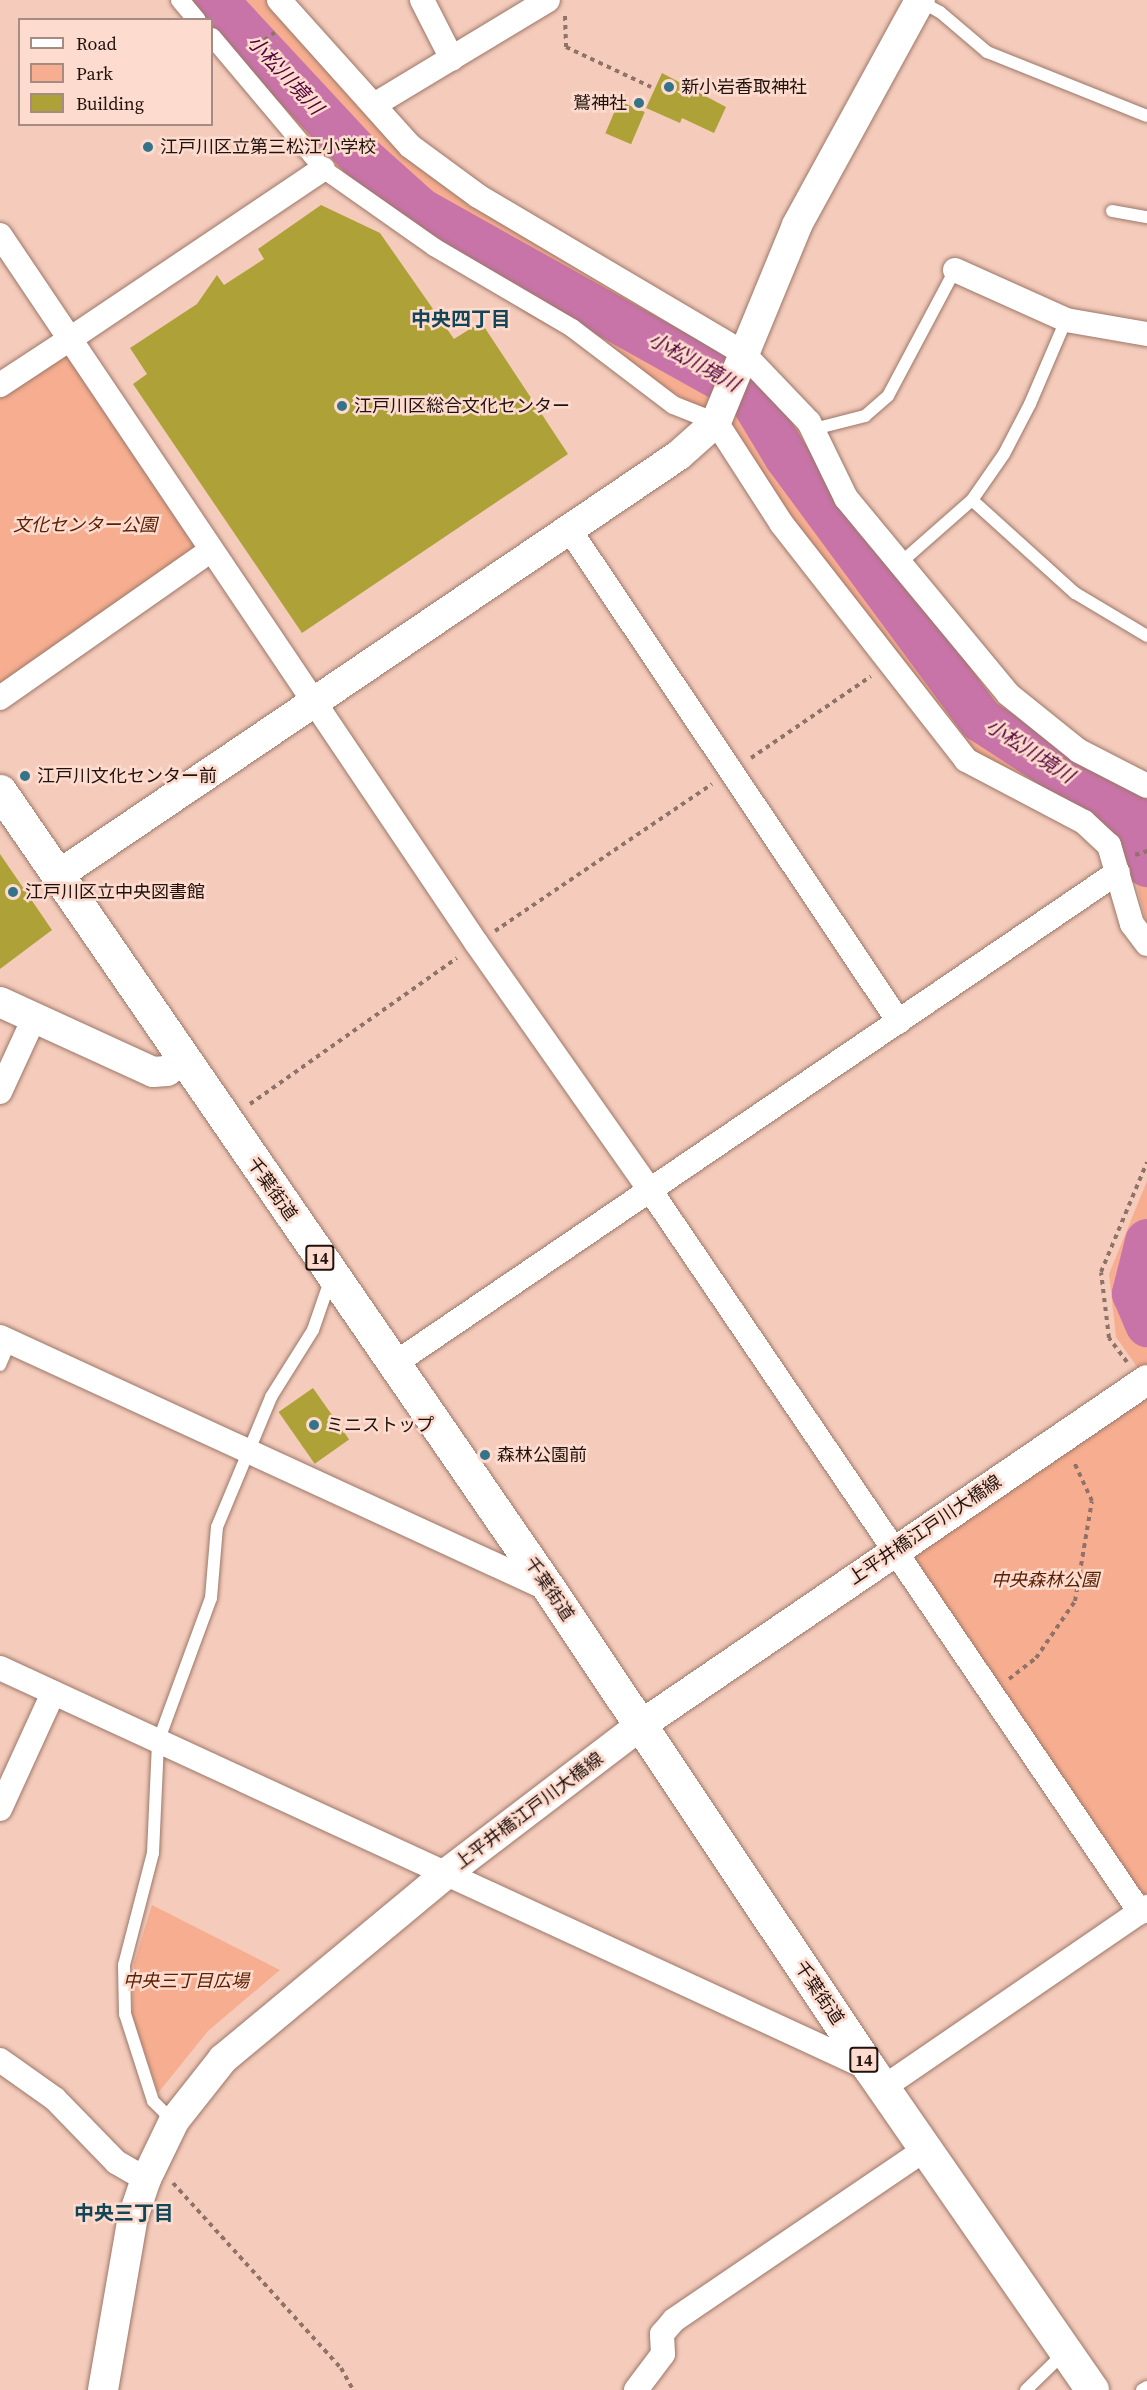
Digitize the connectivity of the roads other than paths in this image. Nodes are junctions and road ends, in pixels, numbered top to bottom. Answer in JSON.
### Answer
{"nodes":[{"id":1,"x":180,"y":0,"type":"edge"},
{"id":2,"x":279,"y":0,"type":"edge"},
{"id":3,"x":422,"y":0,"type":"edge"},
{"id":4,"x":920,"y":0,"type":"edge"},
{"id":5,"x":556,"y":5,"type":"edge"},
{"id":6,"x":195,"y":18,"type":"edge"},
{"id":7,"x":213,"y":38,"type":"edge"},
{"id":8,"x":452,"y":59,"type":"junction"},
{"id":9,"x":374,"y":105,"type":"junction"},
{"id":10,"x":1147,"y":116,"type":"edge"},
{"id":11,"x":323,"y":169,"type":"junction"},
{"id":12,"x":1112,"y":211,"type":"dead end"},
{"id":13,"x":1147,"y":217,"type":"edge"},
{"id":14,"x":0,"y":235,"type":"edge"},
{"id":15,"x":955,"y":270,"type":"joint"},
{"id":16,"x":1066,"y":320,"type":"junction"},
{"id":17,"x":1147,"y":334,"type":"edge"},
{"id":18,"x":70,"y":339,"type":"junction"},
{"id":19,"x":740,"y":363,"type":"junction"},
{"id":20,"x":0,"y":385,"type":"edge"},
{"id":21,"x":719,"y":413,"type":"junction"},
{"id":22,"x":814,"y":429,"type":"junction"},
{"id":23,"x":972,"y":500,"type":"junction"},
{"id":24,"x":569,"y":529,"type":"junction"},
{"id":25,"x":211,"y":550,"type":"junction"},
{"id":26,"x":898,"y":565,"type":"junction"},
{"id":27,"x":1147,"y":636,"type":"edge"},
{"id":28,"x":0,"y":698,"type":"edge"},
{"id":29,"x":315,"y":701,"type":"junction"},
{"id":30,"x":1147,"y":786,"type":"edge"},
{"id":31,"x":0,"y":791,"type":"edge"},
{"id":32,"x":1118,"y":872,"type":"junction"},
{"id":33,"x":57,"y":876,"type":"junction"},
{"id":34,"x":1147,"y":944,"type":"edge"},
{"id":35,"x":0,"y":1002,"type":"edge"},
{"id":36,"x":34,"y":1018,"type":"junction"},
{"id":37,"x":899,"y":1022,"type":"junction"},
{"id":38,"x":183,"y":1059,"type":"junction"},
{"id":39,"x":0,"y":1092,"type":"edge"},
{"id":40,"x":650,"y":1190,"type":"junction"},
{"id":41,"x":332,"y":1275,"type":"junction"},
{"id":42,"x":5,"y":1339,"type":"edge"},
{"id":43,"x":394,"y":1364,"type":"junction"},
{"id":44,"x":0,"y":1365,"type":"edge"},
{"id":45,"x":1145,"y":1382,"type":"edge"},
{"id":46,"x":247,"y":1452,"type":"junction"},
{"id":47,"x":894,"y":1552,"type":"junction"},
{"id":48,"x":550,"y":1590,"type":"junction"},
{"id":49,"x":0,"y":1668,"type":"edge"},
{"id":50,"x":53,"y":1693,"type":"junction"},
{"id":51,"x":641,"y":1725,"type":"junction"},
{"id":52,"x":158,"y":1742,"type":"junction"},
{"id":53,"x":0,"y":1809,"type":"edge"},
{"id":54,"x":448,"y":1872,"type":"junction"},
{"id":55,"x":1143,"y":1910,"type":"edge"},
{"id":56,"x":0,"y":2060,"type":"edge"},
{"id":57,"x":877,"y":2078,"type":"junction"},
{"id":58,"x":174,"y":2121,"type":"junction"},
{"id":59,"x":926,"y":2149,"type":"junction"},
{"id":60,"x":150,"y":2170,"type":"junction"},
{"id":61,"x":1066,"y":2352,"type":"junction"},
{"id":62,"x":1147,"y":2387,"type":"edge"},
{"id":63,"x":103,"y":2390,"type":"edge"},
{"id":64,"x":636,"y":2390,"type":"edge"},
{"id":65,"x":1026,"y":2390,"type":"edge"},
{"id":66,"x":1092,"y":2390,"type":"edge"},
{"id":67,"x":1142,"y":2390,"type":"edge"}],
"edges":[{"from":1,"to":6,"type":"street"},
{"from":2,"to":9,"type":"street"},
{"from":3,"to":8,"type":"street"},
{"from":4,"to":10,"type":"lane"},
{"from":4,"to":19,"type":"street"},
{"from":5,"to":8,"type":"street"},
{"from":7,"to":11,"type":"street"},
{"from":8,"to":9,"type":"street"},
{"from":9,"to":19,"type":"street"},
{"from":11,"to":18,"type":"street"},
{"from":11,"to":21,"type":"street"},
{"from":12,"to":13,"type":"lane"},
{"from":14,"to":18,"type":"street"},
{"from":15,"to":16,"type":"street"},
{"from":15,"to":22,"type":"lane"},
{"from":16,"to":17,"type":"street"},
{"from":16,"to":23,"type":"lane"},
{"from":18,"to":20,"type":"street"},
{"from":18,"to":25,"type":"street"},
{"from":19,"to":21,"type":"street"},
{"from":19,"to":22,"type":"street"},
{"from":21,"to":24,"type":"street"},
{"from":21,"to":32,"type":"street"},
{"from":22,"to":26,"type":"street"},
{"from":23,"to":26,"type":"lane"},
{"from":23,"to":27,"type":"lane"},
{"from":24,"to":29,"type":"street"},
{"from":24,"to":37,"type":"street"},
{"from":25,"to":28,"type":"street"},
{"from":25,"to":29,"type":"street"},
{"from":26,"to":30,"type":"street"},
{"from":29,"to":33,"type":"street"},
{"from":29,"to":40,"type":"street"},
{"from":31,"to":33,"type":"highway","name":"千葉街道","number":"14"},
{"from":32,"to":34,"type":"street"},
{"from":32,"to":37,"type":"street"},
{"from":33,"to":38,"type":"highway","name":"千葉街道","number":"14"},
{"from":35,"to":36,"type":"street"},
{"from":36,"to":38,"type":"street"},
{"from":36,"to":39,"type":"street"},
{"from":37,"to":40,"type":"street"},
{"from":38,"to":41,"type":"highway","name":"千葉街道","number":"14"},
{"from":40,"to":43,"type":"street"},
{"from":40,"to":47,"type":"street"},
{"from":41,"to":43,"type":"highway","name":"千葉街道","number":"14"},
{"from":41,"to":46,"type":"lane"},
{"from":42,"to":44,"type":"lane"},
{"from":42,"to":46,"type":"street"},
{"from":43,"to":48,"type":"highway","name":"千葉街道","number":"14"},
{"from":45,"to":47,"type":"street","name":"上平井橋江戸川大橋線"},
{"from":46,"to":48,"type":"street"},
{"from":46,"to":52,"type":"lane"},
{"from":47,"to":51,"type":"street","name":"上平井橋江戸川大橋線"},
{"from":47,"to":55,"type":"street"},
{"from":48,"to":51,"type":"highway","name":"千葉街道","number":"14"},
{"from":49,"to":50,"type":"street"},
{"from":50,"to":52,"type":"street"},
{"from":50,"to":53,"type":"street"},
{"from":51,"to":54,"type":"street","name":"上平井橋江戸川大橋線"},
{"from":51,"to":57,"type":"highway","name":"千葉街道","number":"14"},
{"from":52,"to":54,"type":"street"},
{"from":52,"to":58,"type":"lane"},
{"from":54,"to":57,"type":"street"},
{"from":54,"to":58,"type":"street","name":"上平井橋江戸川大橋線"},
{"from":55,"to":57,"type":"street"},
{"from":56,"to":60,"type":"street"},
{"from":57,"to":59,"type":"highway","name":"千葉街道","number":"14"},
{"from":58,"to":60,"type":"street","name":"上平井橋江戸川大橋線"},
{"from":59,"to":61,"type":"highway","name":"千葉街道","number":"14"},
{"from":59,"to":64,"type":"street"},
{"from":60,"to":63,"type":"street","name":"上平井橋江戸川大橋線"},
{"from":61,"to":65,"type":"lane"},
{"from":61,"to":66,"type":"highway","name":"千葉街道","number":"14"},
{"from":62,"to":67,"type":"lane"}]}
